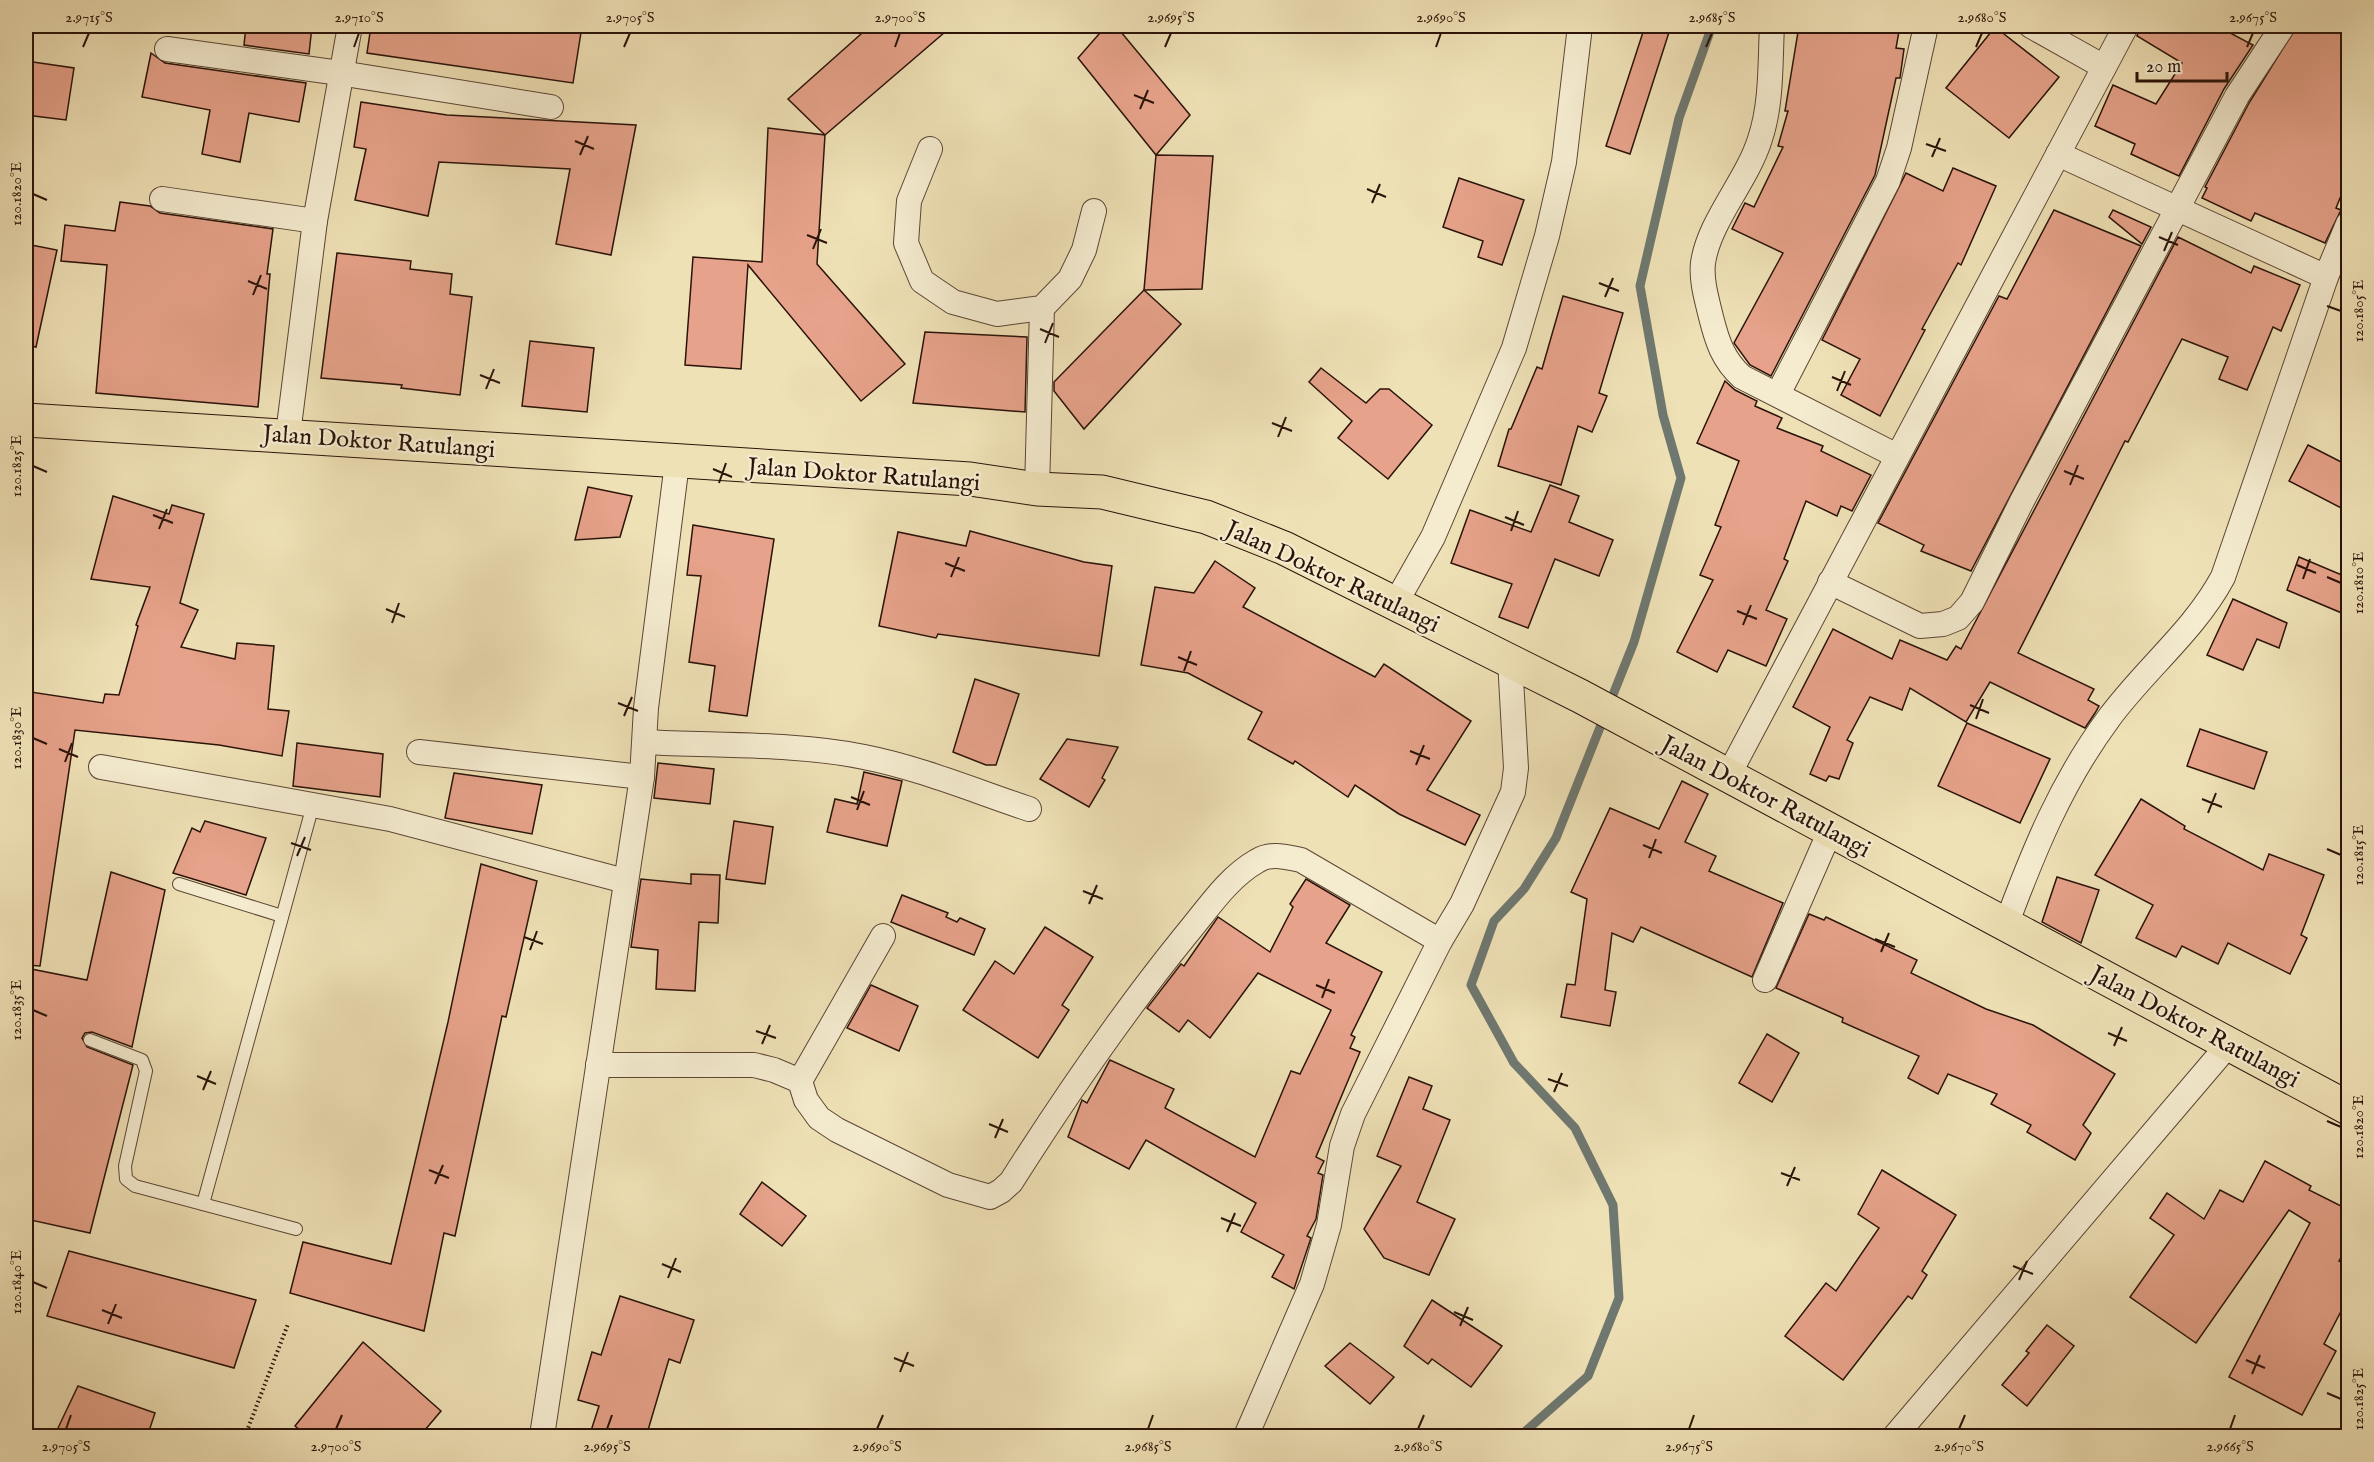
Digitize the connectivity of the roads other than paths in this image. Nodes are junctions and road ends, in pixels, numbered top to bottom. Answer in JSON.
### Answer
{"nodes":[{"id":1,"x":350,"y":26,"type":"edge"},
{"id":2,"x":1580,"y":26,"type":"edge"},
{"id":3,"x":1772,"y":26,"type":"edge"},
{"id":4,"x":1926,"y":26,"type":"edge"},
{"id":5,"x":2031,"y":26,"type":"edge"},
{"id":6,"x":2126,"y":26,"type":"edge"},
{"id":7,"x":2283,"y":26,"type":"edge"},
{"id":8,"x":167,"y":49,"type":"dead end"},
{"id":9,"x":2103,"y":67,"type":"junction"},
{"id":10,"x":340,"y":73,"type":"junction"},
{"id":11,"x":551,"y":107,"type":"dead end"},
{"id":12,"x":930,"y":149,"type":"dead end"},
{"id":13,"x":2058,"y":154,"type":"junction"},
{"id":14,"x":162,"y":199,"type":"dead end"},
{"id":15,"x":2178,"y":209,"type":"junction"},
{"id":16,"x":1094,"y":211,"type":"dead end"},
{"id":17,"x":315,"y":221,"type":"junction"},
{"id":18,"x":2349,"y":224,"type":"edge"},
{"id":19,"x":2326,"y":277,"type":"junction"},
{"id":20,"x":1042,"y":308,"type":"junction"},
{"id":21,"x":1778,"y":394,"type":"junction"},
{"id":22,"x":26,"y":420,"type":"edge"},
{"id":23,"x":288,"y":434,"type":"junction"},
{"id":24,"x":1897,"y":456,"type":"junction"},
{"id":25,"x":677,"y":463,"type":"junction"},
{"id":26,"x":1037,"y":489,"type":"junction"},
{"id":27,"x":1830,"y":582,"type":"junction"},
{"id":28,"x":1395,"y":604,"type":"junction"},
{"id":29,"x":1510,"y":660,"type":"junction"},
{"id":30,"x":645,"y":742,"type":"junction"},
{"id":31,"x":419,"y":752,"type":"dead end"},
{"id":32,"x":101,"y":767,"type":"dead end"},
{"id":33,"x":1728,"y":776,"type":"junction"},
{"id":34,"x":642,"y":777,"type":"junction"},
{"id":35,"x":313,"y":805,"type":"junction"},
{"id":36,"x":1029,"y":809,"type":"dead end"},
{"id":37,"x":1830,"y":831,"type":"junction"},
{"id":38,"x":625,"y":881,"type":"junction"},
{"id":39,"x":179,"y":884,"type":"dead end"},
{"id":40,"x":282,"y":916,"type":"junction"},
{"id":41,"x":2006,"y":925,"type":"junction"},
{"id":42,"x":883,"y":936,"type":"dead end"},
{"id":43,"x":1440,"y":941,"type":"junction"},
{"id":44,"x":1764,"y":980,"type":"dead end"},
{"id":45,"x":90,"y":1040,"type":"dead end"},
{"id":46,"x":2229,"y":1044,"type":"junction"},
{"id":47,"x":598,"y":1065,"type":"junction"},
{"id":48,"x":800,"y":1081,"type":"junction"},
{"id":49,"x":2349,"y":1108,"type":"edge"},
{"id":50,"x":203,"y":1204,"type":"junction"},
{"id":51,"x":296,"y":1229,"type":"dead end"},
{"id":52,"x":542,"y":1437,"type":"edge"},
{"id":53,"x":1246,"y":1437,"type":"edge"},
{"id":54,"x":1895,"y":1437,"type":"edge"}],
"edges":[{"from":1,"to":10,"type":"street"},
{"from":2,"to":28,"type":"street"},
{"from":3,"to":21,"type":"street"},
{"from":4,"to":21,"type":"street"},
{"from":5,"to":9,"type":"street"},
{"from":6,"to":9,"type":"street"},
{"from":7,"to":15,"type":"street"},
{"from":8,"to":10,"type":"street"},
{"from":9,"to":13,"type":"street"},
{"from":10,"to":11,"type":"street"},
{"from":10,"to":17,"type":"street"},
{"from":12,"to":20,"type":"street"},
{"from":13,"to":15,"type":"street"},
{"from":13,"to":24,"type":"street"},
{"from":14,"to":17,"type":"street"},
{"from":15,"to":19,"type":"street"},
{"from":15,"to":27,"type":"street"},
{"from":16,"to":20,"type":"street"},
{"from":17,"to":23,"type":"street"},
{"from":18,"to":19,"type":"street"},
{"from":19,"to":41,"type":"street"},
{"from":20,"to":26,"type":"street"},
{"from":21,"to":24,"type":"street"},
{"from":22,"to":23,"type":"highway","name":"Jalan Doktor Ratulangi"},
{"from":23,"to":25,"type":"highway","name":"Jalan Doktor Ratulangi"},
{"from":24,"to":27,"type":"street"},
{"from":25,"to":26,"type":"highway","name":"Jalan Doktor Ratulangi"},
{"from":25,"to":30,"type":"street"},
{"from":26,"to":28,"type":"highway","name":"Jalan Doktor Ratulangi"},
{"from":27,"to":33,"type":"street"},
{"from":28,"to":29,"type":"highway","name":"Jalan Doktor Ratulangi"},
{"from":29,"to":33,"type":"highway","name":"Jalan Doktor Ratulangi"},
{"from":29,"to":43,"type":"street"},
{"from":30,"to":34,"type":"street"},
{"from":30,"to":36,"type":"street"},
{"from":31,"to":34,"type":"street"},
{"from":32,"to":35,"type":"street"},
{"from":33,"to":37,"type":"highway","name":"Jalan Doktor Ratulangi"},
{"from":34,"to":38,"type":"street"},
{"from":35,"to":38,"type":"street"},
{"from":35,"to":40,"type":"lane"},
{"from":37,"to":41,"type":"highway","name":"Jalan Doktor Ratulangi"},
{"from":37,"to":44,"type":"street"},
{"from":38,"to":47,"type":"street"},
{"from":39,"to":40,"type":"lane"},
{"from":40,"to":50,"type":"lane"},
{"from":41,"to":46,"type":"highway","name":"Jalan Doktor Ratulangi"},
{"from":42,"to":48,"type":"street"},
{"from":43,"to":48,"type":"street"},
{"from":43,"to":53,"type":"street"},
{"from":45,"to":50,"type":"lane"},
{"from":46,"to":49,"type":"highway","name":"Jalan Doktor Ratulangi"},
{"from":46,"to":54,"type":"street"},
{"from":47,"to":48,"type":"street"},
{"from":47,"to":52,"type":"street"},
{"from":50,"to":51,"type":"lane"}]}
